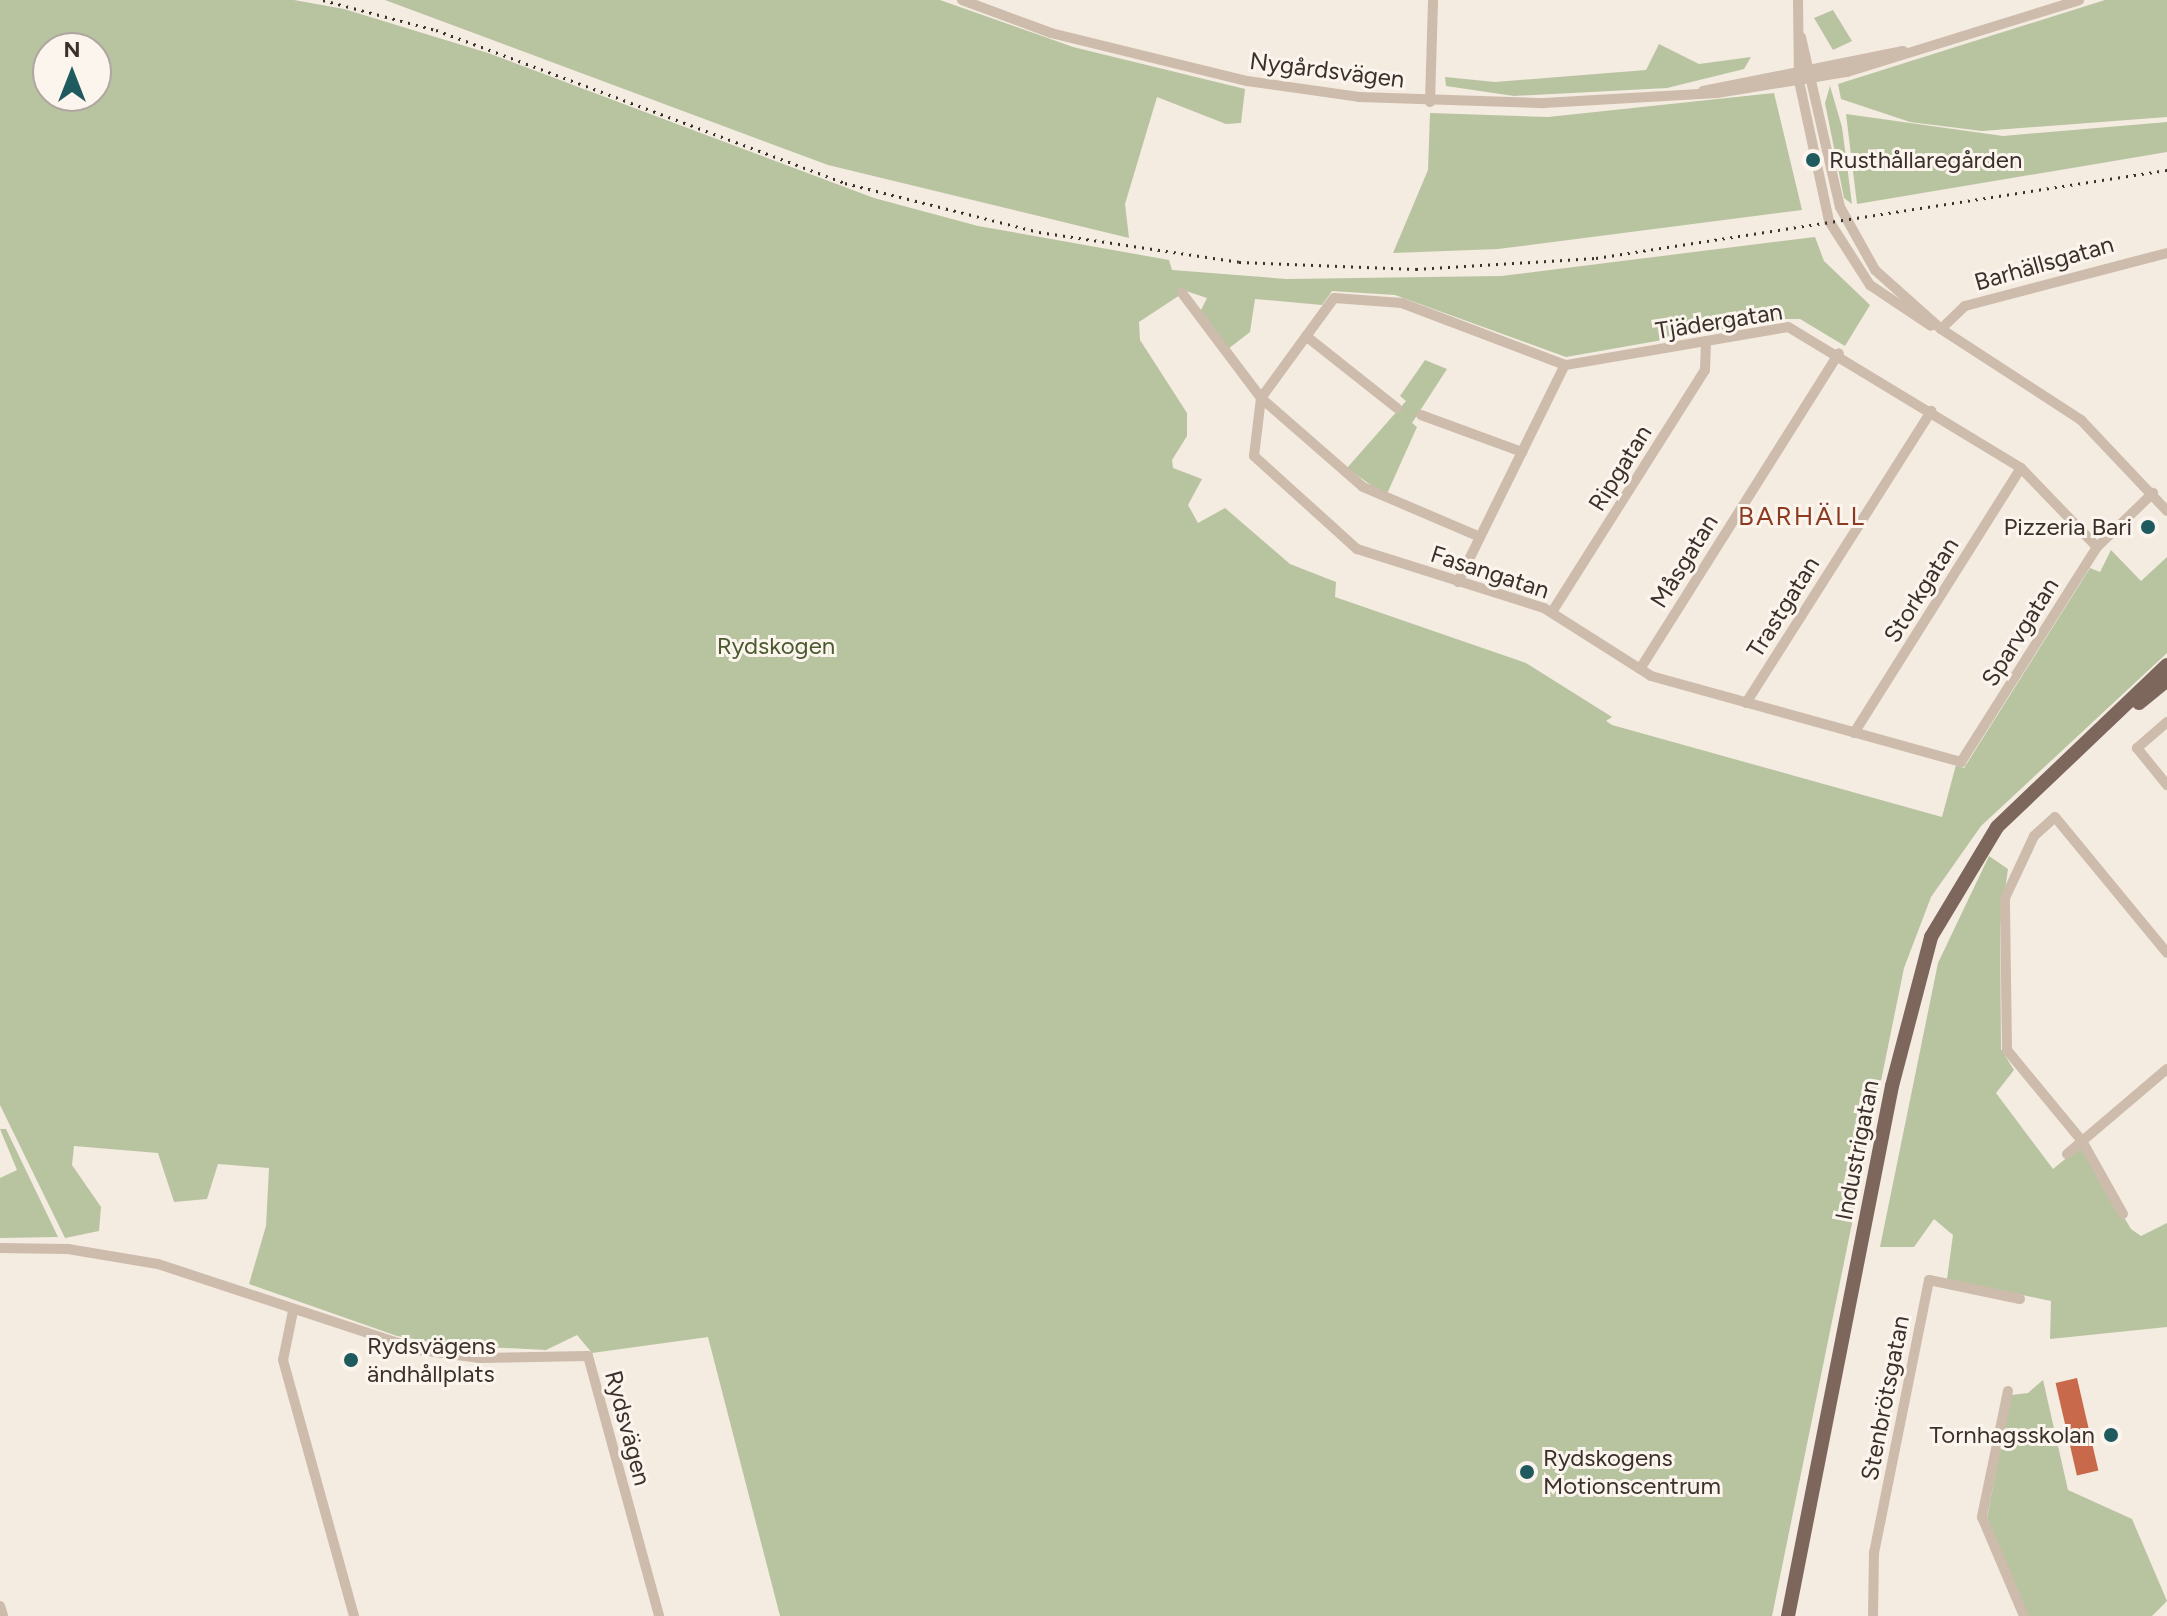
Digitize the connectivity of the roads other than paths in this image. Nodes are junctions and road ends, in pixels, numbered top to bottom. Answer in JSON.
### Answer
{"nodes":[{"id":1,"x":962,"y":0,"type":"edge"},
{"id":2,"x":1433,"y":0,"type":"edge"},
{"id":3,"x":1798,"y":0,"type":"edge"},
{"id":4,"x":2079,"y":0,"type":"edge"},
{"id":5,"x":1801,"y":37,"type":"junction"},
{"id":6,"x":1916,"y":49,"type":"junction"},
{"id":7,"x":1811,"y":66,"type":"junction"},
{"id":8,"x":1798,"y":75,"type":"junction"},
{"id":9,"x":1814,"y":78,"type":"junction"},
{"id":10,"x":1430,"y":102,"type":"junction"},
{"id":11,"x":2167,"y":253,"type":"edge"},
{"id":12,"x":1182,"y":293,"type":"dead end"},
{"id":13,"x":1941,"y":329,"type":"junction"},
{"id":14,"x":1306,"y":336,"type":"junction"},
{"id":15,"x":1706,"y":341,"type":"junction"},
{"id":16,"x":1839,"y":353,"type":"junction"},
{"id":17,"x":1565,"y":365,"type":"junction"},
{"id":18,"x":1261,"y":398,"type":"junction"},
{"id":19,"x":1397,"y":408,"type":"dead end"},
{"id":20,"x":1931,"y":411,"type":"junction"},
{"id":21,"x":1421,"y":415,"type":"dead end"},
{"id":22,"x":1522,"y":452,"type":"junction"},
{"id":23,"x":2021,"y":468,"type":"junction"},
{"id":24,"x":2153,"y":493,"type":"junction"},
{"id":25,"x":2167,"y":511,"type":"edge"},
{"id":26,"x":1480,"y":537,"type":"junction"},
{"id":27,"x":2097,"y":547,"type":"junction"},
{"id":28,"x":1458,"y":582,"type":"junction"},
{"id":29,"x":1552,"y":612,"type":"junction"},
{"id":30,"x":2167,"y":665,"type":"edge"},
{"id":31,"x":1640,"y":669,"type":"junction"},
{"id":32,"x":2167,"y":680,"type":"edge"},
{"id":33,"x":1746,"y":703,"type":"junction"},
{"id":34,"x":2167,"y":722,"type":"edge"},
{"id":35,"x":1854,"y":733,"type":"junction"},
{"id":36,"x":2081,"y":746,"type":"junction"},
{"id":37,"x":1961,"y":762,"type":"joint"},
{"id":38,"x":2167,"y":785,"type":"edge"},
{"id":39,"x":2167,"y":953,"type":"edge"},
{"id":40,"x":2167,"y":1069,"type":"edge"},
{"id":41,"x":2082,"y":1141,"type":"junction"},
{"id":42,"x":2067,"y":1154,"type":"dead end"},
{"id":43,"x":2123,"y":1214,"type":"dead end"},
{"id":44,"x":0,"y":1248,"type":"edge"},
{"id":45,"x":2020,"y":1299,"type":"dead end"},
{"id":46,"x":293,"y":1311,"type":"junction"},
{"id":47,"x":2008,"y":1391,"type":"dead end"},
{"id":48,"x":0,"y":1606,"type":"edge"},
{"id":49,"x":3,"y":1616,"type":"edge"},
{"id":50,"x":354,"y":1616,"type":"edge"},
{"id":51,"x":659,"y":1616,"type":"edge"},
{"id":52,"x":1788,"y":1616,"type":"edge"},
{"id":53,"x":1873,"y":1616,"type":"edge"},
{"id":54,"x":2024,"y":1616,"type":"edge"}],
"edges":[{"from":1,"to":10,"type":"street","name":"Nygårdsvägen"},
{"from":2,"to":10,"type":"street"},
{"from":3,"to":5,"type":"street"},
{"from":4,"to":6,"type":"street","name":"Nygårdsvägen"},
{"from":5,"to":7,"type":"street"},
{"from":5,"to":8,"type":"street"},
{"from":6,"to":7,"type":"street","name":"Nygårdsvägen"},
{"from":6,"to":9,"type":"street","name":"Nygårdsvägen"},
{"from":7,"to":8,"type":"street","name":"Nygårdsvägen"},
{"from":7,"to":9,"type":"street"},
{"from":8,"to":9,"type":"street","name":"Nygårdsvägen"},
{"from":8,"to":10,"type":"street","name":"Nygårdsvägen"},
{"from":8,"to":13,"type":"street"},
{"from":9,"to":13,"type":"street"},
{"from":11,"to":13,"type":"street","name":"Barhällsgatan"},
{"from":12,"to":18,"type":"street"},
{"from":13,"to":24,"type":"street"},
{"from":14,"to":17,"type":"street","name":"Tjädergatan"},
{"from":14,"to":18,"type":"street","name":"Tjädergatan"},
{"from":14,"to":19,"type":"street"},
{"from":15,"to":16,"type":"street","name":"Tjädergatan"},
{"from":15,"to":17,"type":"street","name":"Tjädergatan"},
{"from":15,"to":29,"type":"street","name":"Ripgatan"},
{"from":16,"to":20,"type":"street","name":"Tjädergatan"},
{"from":16,"to":31,"type":"street","name":"Måsgatan"},
{"from":17,"to":22,"type":"street"},
{"from":18,"to":26,"type":"street"},
{"from":18,"to":28,"type":"street","name":"Fasangatan"},
{"from":20,"to":23,"type":"street","name":"Tjädergatan"},
{"from":20,"to":33,"type":"street","name":"Trastgatan"},
{"from":21,"to":22,"type":"street"},
{"from":22,"to":26,"type":"street"},
{"from":23,"to":27,"type":"street","name":"Tjädergatan"},
{"from":23,"to":35,"type":"street","name":"Storkgatan"},
{"from":24,"to":25,"type":"street"},
{"from":24,"to":27,"type":"street","name":"Sparvgatan"},
{"from":26,"to":28,"type":"street"},
{"from":27,"to":37,"type":"street","name":"Sparvgatan"},
{"from":28,"to":29,"type":"street","name":"Fasangatan"},
{"from":29,"to":31,"type":"street","name":"Fasangatan"},
{"from":30,"to":36,"type":"main road","name":"Industrigatan"},
{"from":31,"to":33,"type":"street","name":"Fasangatan"},
{"from":32,"to":36,"type":"main road","name":"Industrigatan"},
{"from":33,"to":35,"type":"street","name":"Fasangatan"},
{"from":34,"to":38,"type":"street"},
{"from":35,"to":37,"type":"street","name":"Fasangatan"},
{"from":36,"to":52,"type":"main road","name":"Industrigatan"},
{"from":39,"to":41,"type":"street"},
{"from":40,"to":41,"type":"street"},
{"from":41,"to":42,"type":"street"},
{"from":41,"to":43,"type":"street"},
{"from":44,"to":46,"type":"street","name":"Rydsvägen"},
{"from":45,"to":53,"type":"street","name":"Stenbrötsgatan"},
{"from":46,"to":50,"type":"street"},
{"from":46,"to":51,"type":"street","name":"Rydsvägen"},
{"from":47,"to":54,"type":"street"},
{"from":48,"to":49,"type":"street"}]}
